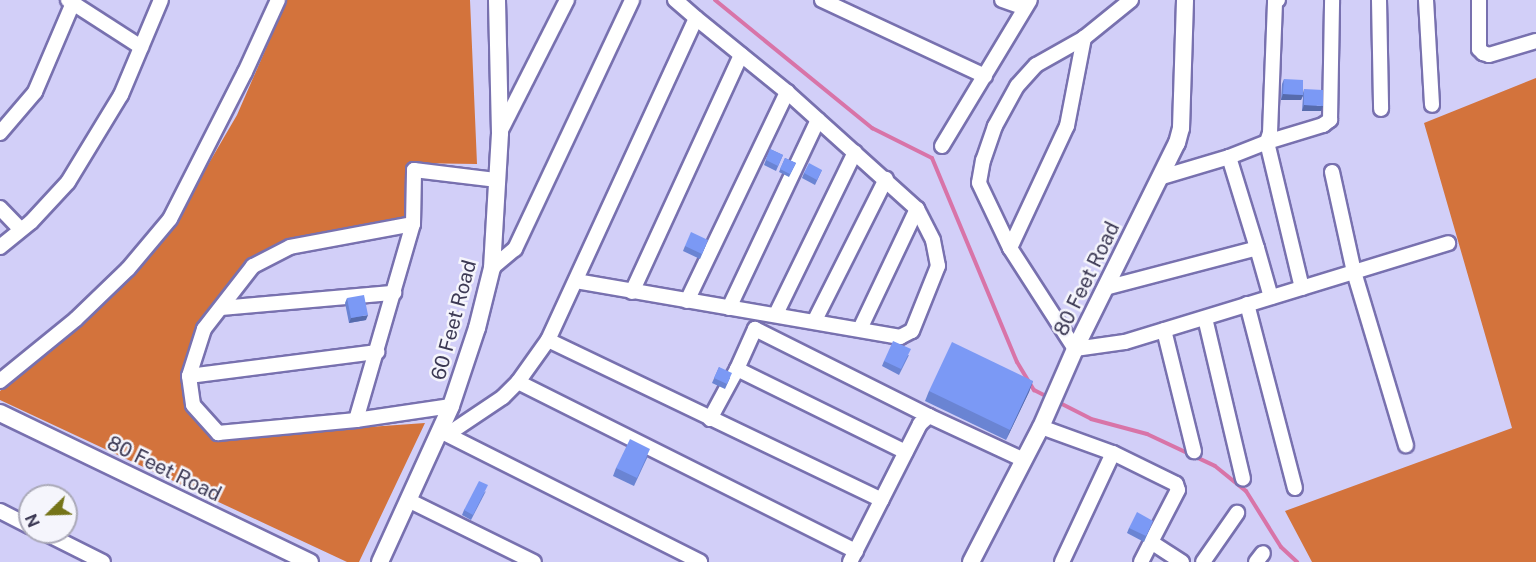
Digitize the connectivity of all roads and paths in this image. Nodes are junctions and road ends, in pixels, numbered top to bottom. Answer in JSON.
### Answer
{"nodes":[{"id":1,"x":278,"y":0,"type":"edge"},
{"id":2,"x":497,"y":0,"type":"edge"},
{"id":3,"x":567,"y":0,"type":"edge"},
{"id":4,"x":632,"y":0,"type":"edge"},
{"id":5,"x":675,"y":0,"type":"edge"},
{"id":6,"x":822,"y":0,"type":"edge"},
{"id":7,"x":1002,"y":0,"type":"edge"},
{"id":8,"x":1131,"y":0,"type":"edge"},
{"id":9,"x":1185,"y":0,"type":"edge"},
{"id":10,"x":1276,"y":0,"type":"edge"},
{"id":11,"x":1332,"y":0,"type":"edge"},
{"id":12,"x":1379,"y":0,"type":"edge"},
{"id":13,"x":1426,"y":0,"type":"edge"},
{"id":14,"x":158,"y":1,"type":"edge"},
{"id":15,"x":1482,"y":1,"type":"edge"},
{"id":16,"x":71,"y":2,"type":"edge"},
{"id":17,"x":1027,"y":4,"type":"edge"},
{"id":18,"x":696,"y":18,"type":"junction"},
{"id":19,"x":1084,"y":38,"type":"junction"},
{"id":20,"x":1536,"y":41,"type":"edge"},
{"id":21,"x":141,"y":47,"type":"junction"},
{"id":22,"x":741,"y":56,"type":"junction"},
{"id":23,"x":985,"y":76,"type":"junction"},
{"id":24,"x":787,"y":92,"type":"junction"},
{"id":25,"x":1432,"y":105,"type":"dead end"},
{"id":26,"x":1381,"y":109,"type":"dead end"},
{"id":27,"x":818,"y":120,"type":"junction"},
{"id":28,"x":0,"y":133,"type":"edge"},
{"id":29,"x":500,"y":133,"type":"junction"},
{"id":30,"x":1267,"y":142,"type":"junction"},
{"id":31,"x":942,"y":146,"type":"dead end"},
{"id":32,"x":855,"y":152,"type":"junction"},
{"id":33,"x":1230,"y":157,"type":"junction"},
{"id":34,"x":1332,"y":172,"type":"dead end"},
{"id":35,"x":1162,"y":177,"type":"junction"},
{"id":36,"x":886,"y":179,"type":"junction"},
{"id":37,"x":497,"y":180,"type":"junction"},
{"id":38,"x":0,"y":208,"type":"edge"},
{"id":39,"x":917,"y":209,"type":"junction"},
{"id":40,"x":413,"y":224,"type":"junction"},
{"id":41,"x":21,"y":230,"type":"junction"},
{"id":42,"x":1448,"y":243,"type":"dead end"},
{"id":43,"x":0,"y":247,"type":"edge"},
{"id":44,"x":1010,"y":248,"type":"junction"},
{"id":45,"x":1257,"y":248,"type":"junction"},
{"id":46,"x":492,"y":268,"type":"junction"},
{"id":47,"x":1353,"y":272,"type":"junction"},
{"id":48,"x":576,"y":281,"type":"junction"},
{"id":49,"x":1105,"y":288,"type":"junction"},
{"id":50,"x":1302,"y":288,"type":"junction"},
{"id":51,"x":632,"y":292,"type":"junction"},
{"id":52,"x":394,"y":293,"type":"junction"},
{"id":53,"x":1271,"y":297,"type":"junction"},
{"id":54,"x":687,"y":301,"type":"junction"},
{"id":55,"x":1247,"y":304,"type":"junction"},
{"id":56,"x":221,"y":308,"type":"junction"},
{"id":57,"x":729,"y":308,"type":"junction"},
{"id":58,"x":776,"y":314,"type":"junction"},
{"id":59,"x":1204,"y":318,"type":"junction"},
{"id":60,"x":815,"y":320,"type":"junction"},
{"id":61,"x":860,"y":329,"type":"junction"},
{"id":62,"x":1164,"y":330,"type":"junction"},
{"id":63,"x":548,"y":340,"type":"junction"},
{"id":64,"x":1075,"y":349,"type":"junction"},
{"id":65,"x":377,"y":352,"type":"junction"},
{"id":66,"x":737,"y":369,"type":"junction"},
{"id":67,"x":189,"y":376,"type":"junction"},
{"id":68,"x":0,"y":381,"type":"edge"},
{"id":69,"x":518,"y":382,"type":"junction"},
{"id":70,"x":451,"y":406,"type":"junction"},
{"id":71,"x":0,"y":413,"type":"edge"},
{"id":72,"x":929,"y":416,"type":"junction"},
{"id":73,"x":710,"y":419,"type":"junction"},
{"id":74,"x":356,"y":420,"type":"junction"},
{"id":75,"x":1041,"y":427,"type":"junction"},
{"id":76,"x":445,"y":433,"type":"junction"},
{"id":77,"x":1407,"y":445,"type":"dead end"},
{"id":78,"x":1194,"y":451,"type":"dead end"},
{"id":79,"x":906,"y":452,"type":"junction"},
{"id":80,"x":1113,"y":453,"type":"junction"},
{"id":81,"x":1024,"y":460,"type":"junction"},
{"id":82,"x":1243,"y":479,"type":"dead end"},
{"id":83,"x":1295,"y":488,"type":"dead end"},
{"id":84,"x":882,"y":500,"type":"junction"},
{"id":85,"x":410,"y":501,"type":"junction"},
{"id":86,"x":0,"y":511,"type":"edge"},
{"id":87,"x":1237,"y":513,"type":"dead end"},
{"id":88,"x":18,"y":520,"type":"edge"},
{"id":89,"x":1151,"y":542,"type":"junction"},
{"id":90,"x":67,"y":544,"type":"edge"},
{"id":91,"x":853,"y":556,"type":"edge"},
{"id":92,"x":103,"y":562,"type":"edge"},
{"id":93,"x":310,"y":562,"type":"edge"},
{"id":94,"x":380,"y":562,"type":"edge"},
{"id":95,"x":534,"y":562,"type":"edge"},
{"id":96,"x":700,"y":562,"type":"edge"},
{"id":97,"x":971,"y":562,"type":"edge"},
{"id":98,"x":1062,"y":562,"type":"edge"},
{"id":99,"x":1141,"y":562,"type":"edge"},
{"id":100,"x":1182,"y":562,"type":"edge"},
{"id":101,"x":1203,"y":562,"type":"edge"}],
"edges":[{"from":1,"to":68,"type":"street"},
{"from":2,"to":29,"type":"street","name":"60 Feet Road"},
{"from":3,"to":29,"type":"street"},
{"from":4,"to":46,"type":"street"},
{"from":5,"to":18,"type":"street"},
{"from":6,"to":23,"type":"street"},
{"from":7,"to":17,"type":"street"},
{"from":8,"to":19,"type":"street"},
{"from":9,"to":35,"type":"street","name":"80 Feet Road"},
{"from":10,"to":30,"type":"street"},
{"from":11,"to":30,"type":"street"},
{"from":12,"to":26,"type":"street"},
{"from":13,"to":25,"type":"street"},
{"from":14,"to":21,"type":"street"},
{"from":15,"to":20,"type":"street"},
{"from":16,"to":21,"type":"street"},
{"from":16,"to":28,"type":"street"},
{"from":17,"to":23,"type":"street"},
{"from":18,"to":22,"type":"street"},
{"from":18,"to":48,"type":"street"},
{"from":19,"to":44,"type":"street"},
{"from":19,"to":44,"type":"street"},
{"from":21,"to":41,"type":"street"},
{"from":22,"to":24,"type":"street"},
{"from":22,"to":51,"type":"street"},
{"from":23,"to":31,"type":"street"},
{"from":24,"to":27,"type":"street"},
{"from":24,"to":54,"type":"street"},
{"from":27,"to":32,"type":"street"},
{"from":27,"to":57,"type":"street"},
{"from":29,"to":37,"type":"street","name":"60 Feet Road"},
{"from":30,"to":33,"type":"street"},
{"from":30,"to":50,"type":"street"},
{"from":32,"to":36,"type":"street"},
{"from":32,"to":58,"type":"street"},
{"from":33,"to":35,"type":"street"},
{"from":33,"to":45,"type":"street"},
{"from":34,"to":47,"type":"street"},
{"from":35,"to":49,"type":"street","name":"80 Feet Road"},
{"from":36,"to":39,"type":"street"},
{"from":36,"to":60,"type":"street"},
{"from":37,"to":40,"type":"street"},
{"from":37,"to":46,"type":"street","name":"60 Feet Road"},
{"from":38,"to":41,"type":"street"},
{"from":39,"to":61,"type":"street"},
{"from":39,"to":61,"type":"street"},
{"from":40,"to":52,"type":"street"},
{"from":40,"to":56,"type":"street"},
{"from":41,"to":43,"type":"street"},
{"from":42,"to":47,"type":"street"},
{"from":44,"to":64,"type":"street"},
{"from":45,"to":49,"type":"street"},
{"from":45,"to":53,"type":"street"},
{"from":46,"to":70,"type":"street","name":"60 Feet Road"},
{"from":47,"to":50,"type":"street"},
{"from":47,"to":77,"type":"street"},
{"from":48,"to":51,"type":"street"},
{"from":48,"to":63,"type":"street"},
{"from":49,"to":64,"type":"street","name":"80 Feet Road"},
{"from":50,"to":53,"type":"street"},
{"from":51,"to":54,"type":"street"},
{"from":52,"to":56,"type":"street"},
{"from":52,"to":65,"type":"street"},
{"from":53,"to":55,"type":"street"},
{"from":54,"to":57,"type":"street"},
{"from":55,"to":59,"type":"street"},
{"from":55,"to":83,"type":"street"},
{"from":56,"to":67,"type":"street"},
{"from":57,"to":58,"type":"street"},
{"from":58,"to":60,"type":"street"},
{"from":59,"to":62,"type":"street"},
{"from":59,"to":82,"type":"street"},
{"from":60,"to":61,"type":"street"},
{"from":62,"to":64,"type":"street"},
{"from":62,"to":78,"type":"street"},
{"from":63,"to":69,"type":"street"},
{"from":63,"to":73,"type":"street"},
{"from":64,"to":75,"type":"street","name":"80 Feet Road"},
{"from":65,"to":67,"type":"street"},
{"from":65,"to":74,"type":"street"},
{"from":66,"to":72,"type":"street"},
{"from":66,"to":73,"type":"street"},
{"from":66,"to":79,"type":"street"},
{"from":67,"to":74,"type":"street"},
{"from":69,"to":76,"type":"street"},
{"from":69,"to":91,"type":"street"},
{"from":70,"to":74,"type":"street"},
{"from":70,"to":76,"type":"street","name":"60 Feet Road"},
{"from":71,"to":93,"type":"street","name":"80 Feet Road"},
{"from":72,"to":79,"type":"street"},
{"from":72,"to":81,"type":"street"},
{"from":73,"to":84,"type":"street"},
{"from":75,"to":80,"type":"street"},
{"from":75,"to":81,"type":"street","name":"80 Feet Road"},
{"from":76,"to":85,"type":"street","name":"60 Feet Road"},
{"from":76,"to":96,"type":"street"},
{"from":79,"to":84,"type":"street"},
{"from":80,"to":89,"type":"street"},
{"from":80,"to":98,"type":"street"},
{"from":81,"to":97,"type":"street","name":"80 Feet Road"},
{"from":84,"to":91,"type":"street"},
{"from":85,"to":94,"type":"street","name":"60 Feet Road"},
{"from":85,"to":95,"type":"street"},
{"from":86,"to":88,"type":"street"},
{"from":87,"to":101,"type":"street"},
{"from":89,"to":99,"type":"street"},
{"from":89,"to":100,"type":"street"},
{"from":90,"to":92,"type":"street"}]}
